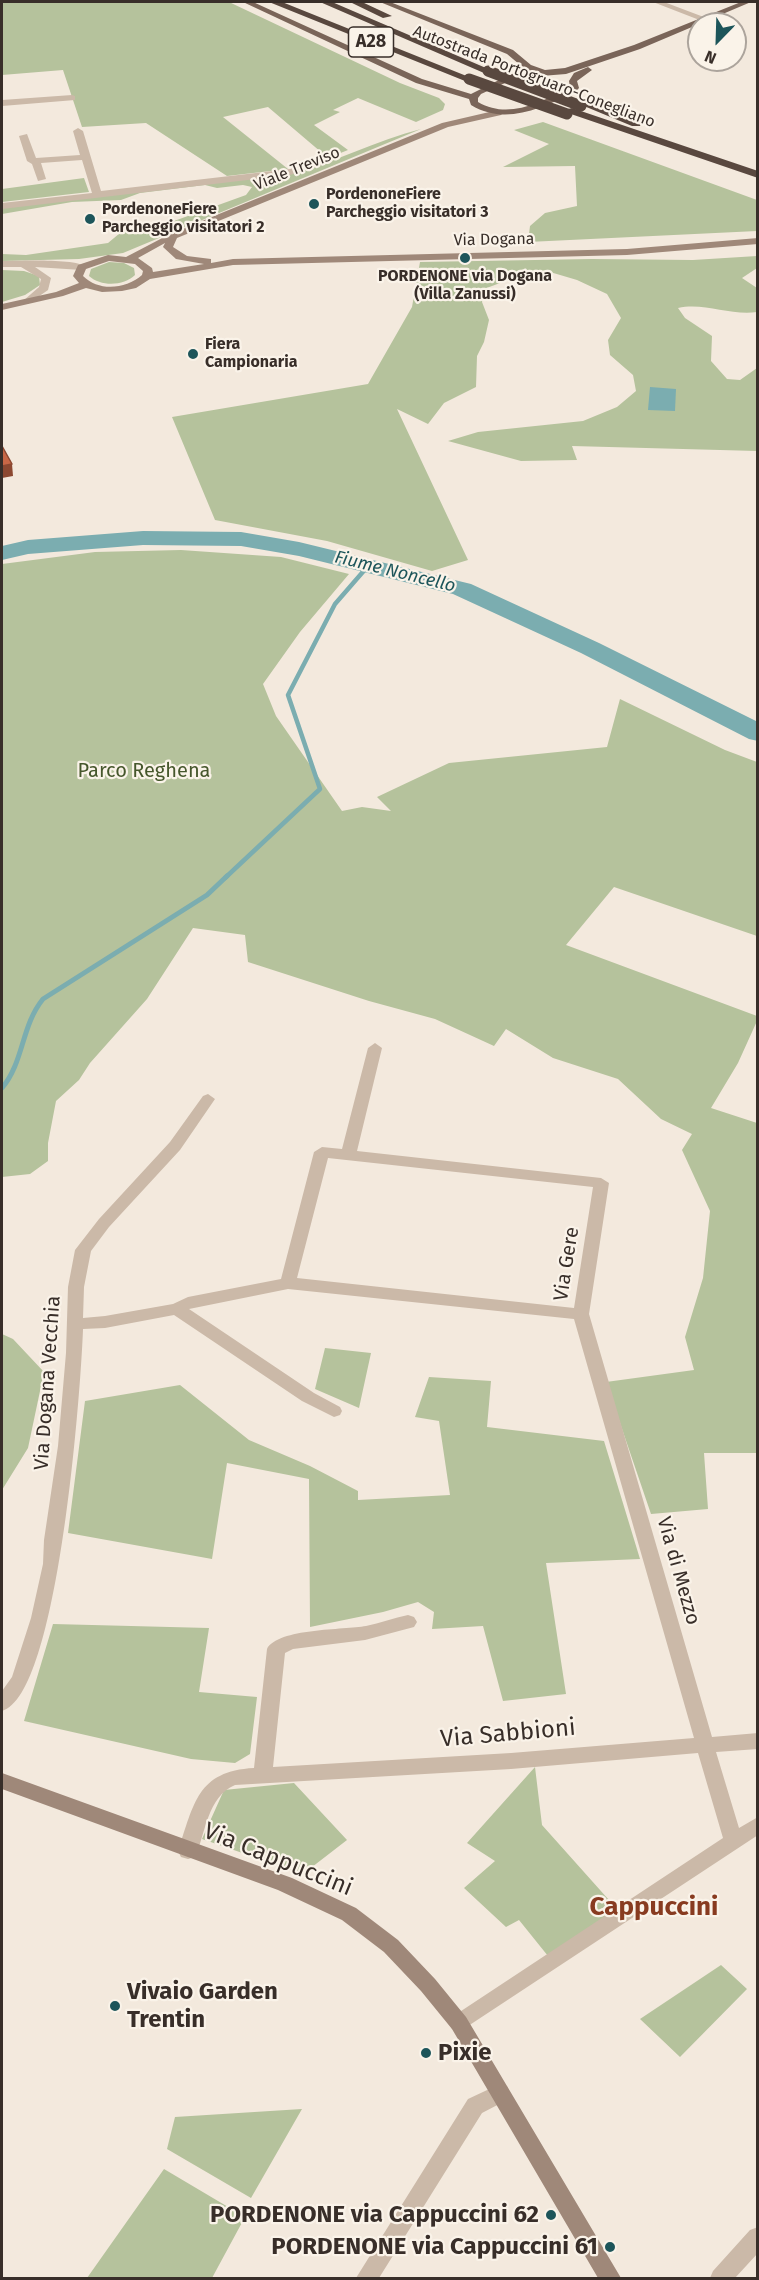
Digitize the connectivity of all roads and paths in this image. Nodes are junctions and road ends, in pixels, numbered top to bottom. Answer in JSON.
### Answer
{"nodes":[{"id":1,"x":247,"y":2,"type":"edge"},
{"id":2,"x":274,"y":2,"type":"edge"},
{"id":3,"x":303,"y":2,"type":"edge"},
{"id":4,"x":325,"y":2,"type":"edge"},
{"id":5,"x":355,"y":2,"type":"edge"},
{"id":6,"x":384,"y":2,"type":"edge"},
{"id":7,"x":657,"y":2,"type":"edge"},
{"id":8,"x":747,"y":2,"type":"edge"},
{"id":9,"x":722,"y":12,"type":"edge"},
{"id":10,"x":687,"y":13,"type":"edge"},
{"id":11,"x":687,"y":26,"type":"edge"},
{"id":12,"x":637,"y":46,"type":"junction"},
{"id":13,"x":510,"y":52,"type":"junction"},
{"id":14,"x":593,"y":62,"type":"junction"},
{"id":15,"x":542,"y":72,"type":"junction"},
{"id":16,"x":554,"y":73,"type":"junction"},
{"id":17,"x":473,"y":78,"type":"junction"},
{"id":18,"x":573,"y":81,"type":"junction"},
{"id":19,"x":72,"y":98,"type":"dead end"},
{"id":20,"x":474,"y":100,"type":"junction"},
{"id":21,"x":2,"y":104,"type":"edge"},
{"id":22,"x":577,"y":109,"type":"junction"},
{"id":23,"x":498,"y":113,"type":"junction"},
{"id":24,"x":445,"y":125,"type":"junction"},
{"id":25,"x":78,"y":131,"type":"dead end"},
{"id":26,"x":24,"y":136,"type":"dead end"},
{"id":27,"x":85,"y":157,"type":"junction"},
{"id":28,"x":36,"y":161,"type":"junction"},
{"id":29,"x":327,"y":162,"type":"dead end"},
{"id":30,"x":758,"y":166,"type":"edge"},
{"id":31,"x":758,"y":175,"type":"edge"},
{"id":32,"x":41,"y":179,"type":"dead end"},
{"id":33,"x":97,"y":194,"type":"junction"},
{"id":34,"x":2,"y":206,"type":"edge"},
{"id":35,"x":173,"y":236,"type":"junction"},
{"id":36,"x":758,"y":241,"type":"edge"},
{"id":37,"x":129,"y":259,"type":"junction"},
{"id":38,"x":231,"y":262,"type":"junction"},
{"id":39,"x":2,"y":264,"type":"edge"},
{"id":40,"x":23,"y":264,"type":"junction"},
{"id":41,"x":82,"y":267,"type":"junction"},
{"id":42,"x":147,"y":276,"type":"junction"},
{"id":43,"x":87,"y":284,"type":"junction"},
{"id":44,"x":28,"y":301,"type":"junction"},
{"id":45,"x":2,"y":307,"type":"edge"},
{"id":46,"x":375,"y":1048,"type":"dead end"},
{"id":47,"x":208,"y":1099,"type":"dead end"},
{"id":48,"x":348,"y":1155,"type":"junction"},
{"id":49,"x":288,"y":1283,"type":"junction"},
{"id":50,"x":177,"y":1309,"type":"junction"},
{"id":51,"x":580,"y":1314,"type":"junction"},
{"id":52,"x":74,"y":1324,"type":"junction"},
{"id":53,"x":334,"y":1411,"type":"dead end"},
{"id":54,"x":408,"y":1622,"type":"dead end"},
{"id":55,"x":2,"y":1704,"type":"edge"},
{"id":56,"x":758,"y":1741,"type":"edge"},
{"id":57,"x":705,"y":1744,"type":"junction"},
{"id":58,"x":263,"y":1775,"type":"junction"},
{"id":59,"x":2,"y":1781,"type":"edge"},
{"id":60,"x":758,"y":1825,"type":"edge"},
{"id":61,"x":733,"y":1841,"type":"junction"},
{"id":62,"x":188,"y":1851,"type":"junction"},
{"id":63,"x":459,"y":2023,"type":"junction"},
{"id":64,"x":500,"y":2093,"type":"junction"},
{"id":65,"x":758,"y":2237,"type":"edge"},
{"id":66,"x":367,"y":2278,"type":"edge"},
{"id":67,"x":610,"y":2278,"type":"edge"},
{"id":68,"x":721,"y":2278,"type":"edge"}],
"edges":[{"from":1,"to":20,"type":"main road"},
{"from":2,"to":17,"type":"highway","number":"A28"},
{"from":3,"to":17,"type":"highway","name":"Autostrada Portogruaro-Conegliano","number":"A28"},
{"from":4,"to":22,"type":"highway","name":"Autostrada Portogruaro-Conegliano","number":"A28","bridge":true},
{"from":5,"to":22,"type":"highway"},
{"from":6,"to":13,"type":"main road"},
{"from":7,"to":10,"type":"street"},
{"from":8,"to":9,"type":"main road","name":"Viale Treviso"},
{"from":11,"to":12,"type":"main road","name":"Viale Treviso"},
{"from":12,"to":14,"type":"main road","name":"Viale Treviso"},
{"from":12,"to":18,"type":"main road","name":"Viale Treviso"},
{"from":13,"to":14,"type":"main road"},
{"from":13,"to":15,"type":"main road"},
{"from":14,"to":16,"type":"main road","name":"Viale Treviso"},
{"from":15,"to":16,"type":"main road","name":"Viale Treviso"},
{"from":15,"to":20,"type":"main road","name":"Viale Treviso"},
{"from":16,"to":18,"type":"main road","name":"Viale Treviso"},
{"from":17,"to":22,"type":"highway","number":"A28","bridge":true},
{"from":18,"to":23,"type":"main road","name":"Viale Treviso"},
{"from":19,"to":21,"type":"street"},
{"from":20,"to":23,"type":"main road","name":"Viale Treviso"},
{"from":20,"to":24,"type":"main road","name":"Viale Treviso"},
{"from":22,"to":30,"type":"highway","name":"Autostrada Portogruaro-Conegliano","number":"A28"},
{"from":22,"to":31,"type":"highway","name":"Autostrada Portogruaro-Conegliano","number":"A28"},
{"from":23,"to":24,"type":"main road","name":"Viale Treviso"},
{"from":24,"to":35,"type":"main road","name":"Viale Treviso"},
{"from":25,"to":27,"type":"street"},
{"from":26,"to":28,"type":"street"},
{"from":27,"to":28,"type":"street"},
{"from":27,"to":33,"type":"street"},
{"from":28,"to":32,"type":"street"},
{"from":29,"to":33,"type":"street"},
{"from":33,"to":34,"type":"street"},
{"from":35,"to":37,"type":"main road","name":"Viale Treviso"},
{"from":35,"to":38,"type":"main road","name":"Via Dogana"},
{"from":36,"to":38,"type":"main road","name":"Via Dogana"},
{"from":37,"to":41,"type":"main road"},
{"from":37,"to":42,"type":"main road"},
{"from":38,"to":42,"type":"main road","name":"Via Dogana"},
{"from":39,"to":40,"type":"street"},
{"from":40,"to":41,"type":"street"},
{"from":40,"to":44,"type":"street"},
{"from":41,"to":43,"type":"main road"},
{"from":42,"to":43,"type":"main road","name":"Via Dogana"},
{"from":43,"to":44,"type":"main road"},
{"from":44,"to":45,"type":"main road"},
{"from":46,"to":48,"type":"street"},
{"from":47,"to":52,"type":"street","name":"Via Dogana Vecchia"},
{"from":48,"to":49,"type":"street","name":"Via Gere"},
{"from":48,"to":51,"type":"street","name":"Via Gere"},
{"from":49,"to":50,"type":"street","name":"Via Gere"},
{"from":49,"to":51,"type":"street","name":"Via Gere"},
{"from":50,"to":52,"type":"street","name":"Via Gere"},
{"from":50,"to":53,"type":"street"},
{"from":51,"to":57,"type":"street","name":"Via di Mezzo"},
{"from":52,"to":55,"type":"street","name":"Via Dogana Vecchia"},
{"from":54,"to":58,"type":"street"},
{"from":56,"to":57,"type":"street","name":"Via Sabbioni"},
{"from":57,"to":58,"type":"street","name":"Via Sabbioni"},
{"from":57,"to":61,"type":"street","name":"Via di Mezzo"},
{"from":58,"to":62,"type":"street","name":"Via Sabbioni"},
{"from":59,"to":62,"type":"main road","name":"Via Cappuccini"},
{"from":60,"to":61,"type":"street"},
{"from":61,"to":63,"type":"street"},
{"from":62,"to":63,"type":"main road","name":"Via Cappuccini"},
{"from":63,"to":64,"type":"main road","name":"Via Cappuccini"},
{"from":64,"to":66,"type":"street"},
{"from":64,"to":67,"type":"main road","name":"Via Cappuccini"},
{"from":65,"to":68,"type":"street"}]}
